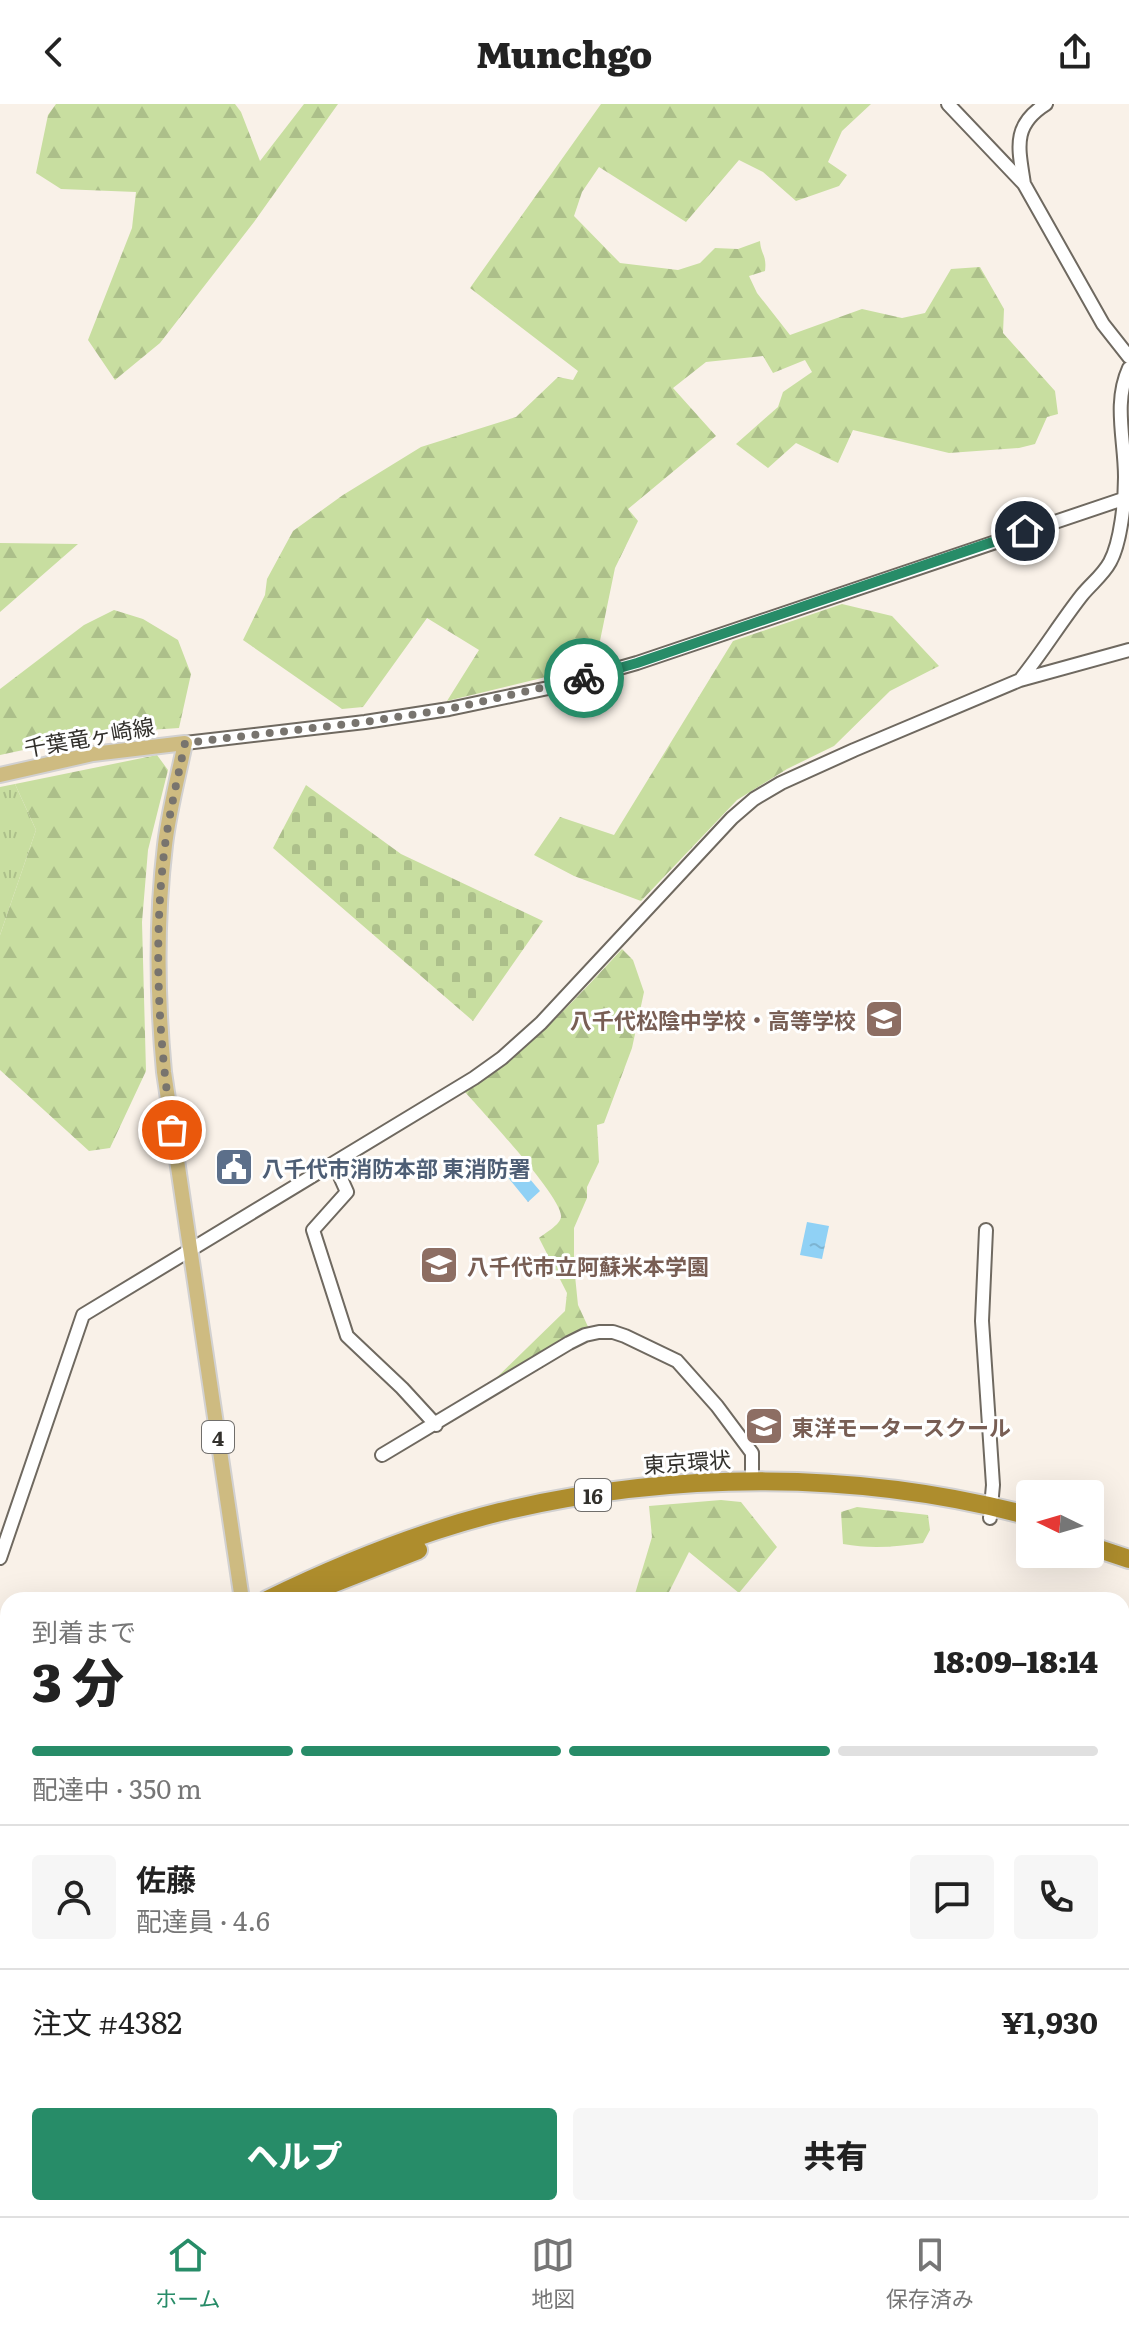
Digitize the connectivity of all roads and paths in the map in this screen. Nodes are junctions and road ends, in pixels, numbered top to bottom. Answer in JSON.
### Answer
{"nodes":[{"id":1,"x":948,"y":104,"type":"edge"},
{"id":2,"x":1046,"y":104,"type":"edge"},
{"id":3,"x":1024,"y":184,"type":"junction"},
{"id":4,"x":1129,"y":357,"type":"edge"},
{"id":5,"x":1129,"y":368,"type":"edge"},
{"id":6,"x":1126,"y":497,"type":"edge"},
{"id":7,"x":1129,"y":650,"type":"edge"},
{"id":8,"x":1020,"y":680,"type":"junction"},
{"id":9,"x":185,"y":743,"type":"junction"},
{"id":10,"x":0,"y":775,"type":"edge"},
{"id":11,"x":334,"y":1163,"type":"junction"},
{"id":12,"x":986,"y":1230,"type":"dead end"},
{"id":13,"x":189,"y":1250,"type":"junction"},
{"id":14,"x":436,"y":1425,"type":"junction"},
{"id":15,"x":382,"y":1455,"type":"dead end"},
{"id":16,"x":752,"y":1481,"type":"junction"},
{"id":17,"x":991,"y":1512,"type":"junction"},
{"id":18,"x":1016,"y":1515,"type":"edge"},
{"id":19,"x":1016,"y":1522,"type":"edge"},
{"id":20,"x":1104,"y":1539,"type":"edge"},
{"id":21,"x":1129,"y":1547,"type":"edge"},
{"id":22,"x":1104,"y":1551,"type":"edge"},
{"id":23,"x":0,"y":1558,"type":"edge"},
{"id":24,"x":1129,"y":1559,"type":"edge"},
{"id":25,"x":241,"y":1592,"type":"edge"},
{"id":26,"x":284,"y":1592,"type":"edge"},
{"id":27,"x":313,"y":1592,"type":"edge"}],
"edges":[{"from":1,"to":3,"type":"street"},
{"from":2,"to":3,"type":"street"},
{"from":3,"to":4,"type":"street"},
{"from":5,"to":6,"type":"street"},
{"from":6,"to":8,"type":"street"},
{"from":6,"to":9,"type":"street"},
{"from":7,"to":8,"type":"street"},
{"from":8,"to":11,"type":"street"},
{"from":9,"to":10,"type":"main road","name":"千葉竜ヶ崎線"},
{"from":9,"to":13,"type":"main road","number":"4"},
{"from":11,"to":13,"type":"street"},
{"from":11,"to":14,"type":"street"},
{"from":12,"to":17,"type":"street"},
{"from":13,"to":23,"type":"street"},
{"from":13,"to":25,"type":"main road","number":"4"},
{"from":14,"to":15,"type":"street"},
{"from":14,"to":16,"type":"street"},
{"from":16,"to":17,"type":"highway","name":"東京環状","number":"16"},
{"from":16,"to":26,"type":"highway","name":"東京環状","number":"16"},
{"from":17,"to":18,"type":"highway","name":"東京環状","number":"16"},
{"from":17,"to":19,"type":"highway","name":"東京環状","number":"16"},
{"from":17,"to":27,"type":"highway","name":"東京環状","number":"16"},
{"from":20,"to":21,"type":"highway"},
{"from":22,"to":24,"type":"highway"}]}
